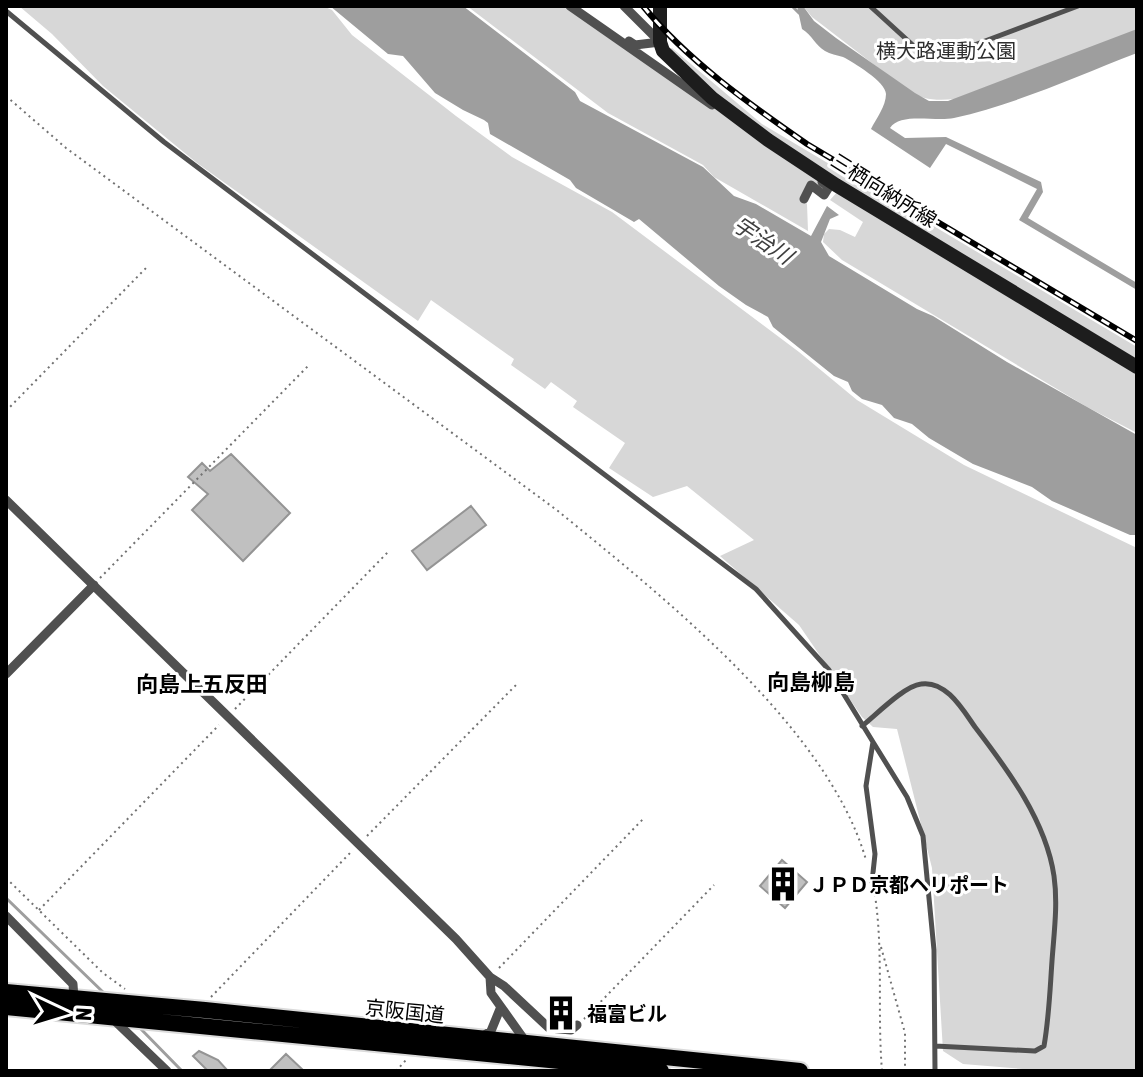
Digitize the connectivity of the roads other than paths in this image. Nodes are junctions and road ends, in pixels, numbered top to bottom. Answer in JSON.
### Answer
{"nodes":[{"id":1,"x":572,"y":6,"type":"edge"},
{"id":2,"x":624,"y":6,"type":"edge"},
{"id":3,"x":660,"y":6,"type":"edge"},
{"id":4,"x":870,"y":6,"type":"edge"},
{"id":5,"x":1078,"y":6,"type":"edge"},
{"id":6,"x":6,"y":11,"type":"edge"},
{"id":7,"x":660,"y":42,"type":"junction"},
{"id":8,"x":638,"y":54,"type":"junction"},
{"id":9,"x":804,"y":199,"type":"dead end"},
{"id":10,"x":1137,"y":367,"type":"edge"},
{"id":11,"x":6,"y":500,"type":"edge"},
{"id":12,"x":94,"y":585,"type":"junction"},
{"id":13,"x":6,"y":674,"type":"edge"},
{"id":14,"x":862,"y":726,"type":"junction"},
{"id":15,"x":873,"y":742,"type":"junction"},
{"id":16,"x":872,"y":882,"type":"road end"},
{"id":17,"x":6,"y":916,"type":"edge"},
{"id":18,"x":490,"y":977,"type":"junction"},
{"id":19,"x":6,"y":992,"type":"edge"},
{"id":20,"x":74,"y":999,"type":"junction"},
{"id":21,"x":6,"y":1007,"type":"edge"},
{"id":22,"x":500,"y":1009,"type":"junction"},
{"id":23,"x":113,"y":1017,"type":"junction"},
{"id":24,"x":577,"y":1025,"type":"road end"},
{"id":25,"x":478,"y":1038,"type":"junction"},
{"id":26,"x":528,"y":1044,"type":"junction"},
{"id":27,"x":935,"y":1046,"type":"junction"},
{"id":28,"x":558,"y":1066,"type":"edge"},
{"id":29,"x":167,"y":1071,"type":"edge"},
{"id":30,"x":661,"y":1071,"type":"edge"},
{"id":31,"x":800,"y":1071,"type":"edge"},
{"id":32,"x":935,"y":1071,"type":"edge"}],
"edges":[{"from":1,"to":7,"type":"street"},
{"from":1,"to":8,"type":"street"},
{"from":2,"to":7,"type":"street"},
{"from":3,"to":7,"type":"main road"},
{"from":4,"to":5,"type":"lane"},
{"from":6,"to":14,"type":"lane"},
{"from":7,"to":8,"type":"street"},
{"from":7,"to":10,"type":"main road","name":"三栖向納所線"},
{"from":8,"to":9,"type":"street"},
{"from":11,"to":12,"type":"street"},
{"from":12,"to":13,"type":"street"},
{"from":12,"to":18,"type":"street"},
{"from":14,"to":15,"type":"lane"},
{"from":14,"to":27,"type":"lane"},
{"from":15,"to":16,"type":"lane"},
{"from":15,"to":27,"type":"lane"},
{"from":17,"to":20,"type":"street"},
{"from":18,"to":22,"type":"street"},
{"from":18,"to":24,"type":"street"},
{"from":19,"to":20,"type":"highway","name":"京阪国道"},
{"from":20,"to":25,"type":"highway","name":"京阪国道"},
{"from":21,"to":23,"type":"highway","name":"京阪国道"},
{"from":22,"to":25,"type":"street"},
{"from":22,"to":26,"type":"street"},
{"from":23,"to":28,"type":"highway","name":"京阪国道"},
{"from":23,"to":29,"type":"street"},
{"from":25,"to":26,"type":"highway","name":"京阪国道"},
{"from":26,"to":31,"type":"highway","name":"京阪国道"},
{"from":27,"to":32,"type":"lane"},
{"from":28,"to":30,"type":"highway","name":"京阪国道"}]}
